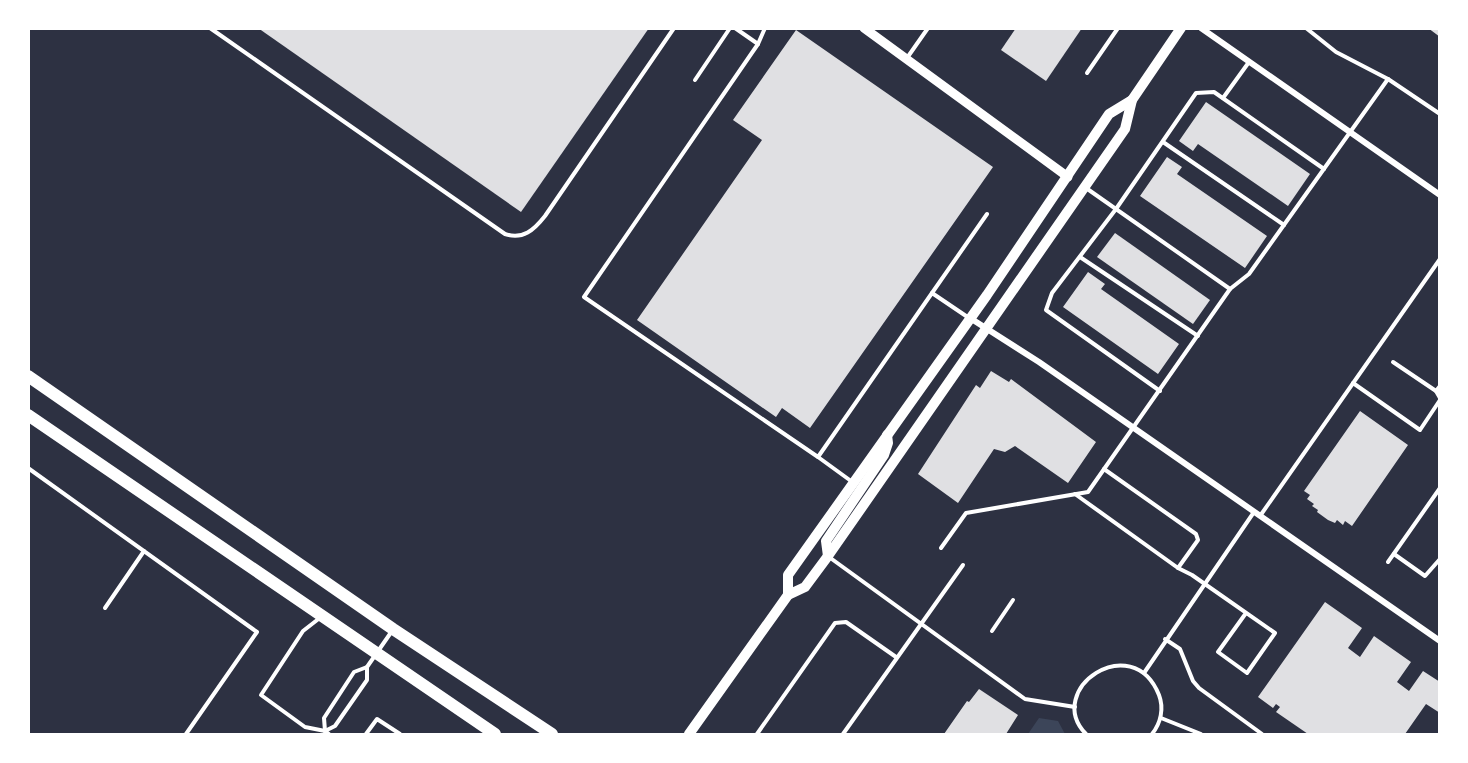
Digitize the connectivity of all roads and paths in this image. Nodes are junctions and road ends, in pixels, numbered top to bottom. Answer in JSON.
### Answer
{"nodes":[{"id":1,"x":210,"y":28,"type":"edge"},
{"id":2,"x":674,"y":28,"type":"edge"},
{"id":3,"x":730,"y":28,"type":"edge"},
{"id":4,"x":735,"y":28,"type":"edge"},
{"id":5,"x":765,"y":28,"type":"edge"},
{"id":6,"x":864,"y":28,"type":"edge"},
{"id":7,"x":928,"y":28,"type":"edge"},
{"id":8,"x":1118,"y":28,"type":"edge"},
{"id":9,"x":1181,"y":28,"type":"edge"},
{"id":10,"x":1201,"y":28,"type":"edge"},
{"id":11,"x":1306,"y":28,"type":"edge"},
{"id":12,"x":758,"y":44,"type":"junction"},
{"id":13,"x":907,"y":59,"type":"junction"},
{"id":14,"x":1249,"y":62,"type":"junction"},
{"id":15,"x":1087,"y":73,"type":"dead end"},
{"id":16,"x":1388,"y":78,"type":"junction"},
{"id":17,"x":695,"y":80,"type":"dead end"},
{"id":18,"x":1223,"y":98,"type":"junction"},
{"id":19,"x":1132,"y":100,"type":"junction"},
{"id":20,"x":1440,"y":114,"type":"edge"},
{"id":21,"x":1350,"y":133,"type":"junction"},
{"id":22,"x":1163,"y":142,"type":"junction"},
{"id":23,"x":1324,"y":169,"type":"junction"},
{"id":24,"x":1068,"y":177,"type":"junction"},
{"id":25,"x":1085,"y":187,"type":"junction"},
{"id":26,"x":1440,"y":195,"type":"edge"},
{"id":27,"x":1116,"y":209,"type":"junction"},
{"id":28,"x":987,"y":214,"type":"dead end"},
{"id":29,"x":1284,"y":225,"type":"junction"},
{"id":30,"x":1080,"y":258,"type":"junction"},
{"id":31,"x":1440,"y":259,"type":"edge"},
{"id":32,"x":1230,"y":289,"type":"junction"},
{"id":33,"x":932,"y":293,"type":"junction"},
{"id":34,"x":970,"y":318,"type":"junction"},
{"id":35,"x":986,"y":329,"type":"junction"},
{"id":36,"x":1198,"y":336,"type":"junction"},
{"id":37,"x":1393,"y":362,"type":"dead end"},
{"id":38,"x":28,"y":376,"type":"edge"},
{"id":39,"x":1353,"y":383,"type":"junction"},
{"id":40,"x":1440,"y":386,"type":"edge"},
{"id":41,"x":1160,"y":390,"type":"junction"},
{"id":42,"x":1436,"y":391,"type":"junction"},
{"id":43,"x":1440,"y":399,"type":"edge"},
{"id":44,"x":28,"y":415,"type":"edge"},
{"id":45,"x":1134,"y":429,"type":"junction"},
{"id":46,"x":887,"y":435,"type":"junction"},
{"id":47,"x":818,"y":457,"type":"junction"},
{"id":48,"x":28,"y":468,"type":"edge"},
{"id":49,"x":1104,"y":469,"type":"junction"},
{"id":50,"x":854,"y":483,"type":"junction"},
{"id":51,"x":1440,"y":488,"type":"edge"},
{"id":52,"x":1075,"y":494,"type":"junction"},
{"id":53,"x":1257,"y":514,"type":"junction"},
{"id":54,"x":941,"y":548,"type":"dead end"},
{"id":55,"x":144,"y":551,"type":"junction"},
{"id":56,"x":1394,"y":554,"type":"junction"},
{"id":57,"x":828,"y":556,"type":"junction"},
{"id":58,"x":1440,"y":559,"type":"edge"},
{"id":59,"x":1388,"y":562,"type":"dead end"},
{"id":60,"x":963,"y":565,"type":"dead end"},
{"id":61,"x":1178,"y":568,"type":"junction"},
{"id":62,"x":1204,"y":584,"type":"junction"},
{"id":63,"x":788,"y":595,"type":"junction"},
{"id":64,"x":1013,"y":600,"type":"dead end"},
{"id":65,"x":105,"y":608,"type":"dead end"},
{"id":66,"x":1246,"y":613,"type":"junction"},
{"id":67,"x":321,"y":617,"type":"junction"},
{"id":68,"x":919,"y":624,"type":"junction"},
{"id":69,"x":393,"y":629,"type":"junction"},
{"id":70,"x":992,"y":631,"type":"dead end"},
{"id":71,"x":1165,"y":639,"type":"junction"},
{"id":72,"x":1440,"y":641,"type":"edge"},
{"id":73,"x":376,"y":655,"type":"junction"},
{"id":74,"x":896,"y":657,"type":"junction"},
{"id":75,"x":367,"y":667,"type":"junction"},
{"id":76,"x":1144,"y":673,"type":"junction"},
{"id":77,"x":1075,"y":707,"type":"junction"},
{"id":78,"x":1161,"y":718,"type":"junction"},
{"id":79,"x":327,"y":733,"type":"edge"},
{"id":80,"x":186,"y":735,"type":"edge"},
{"id":81,"x":366,"y":735,"type":"edge"},
{"id":82,"x":400,"y":735,"type":"edge"},
{"id":83,"x":495,"y":735,"type":"edge"},
{"id":84,"x":552,"y":735,"type":"edge"},
{"id":85,"x":689,"y":735,"type":"edge"},
{"id":86,"x":757,"y":735,"type":"edge"},
{"id":87,"x":843,"y":735,"type":"edge"},
{"id":88,"x":1086,"y":735,"type":"edge"},
{"id":89,"x":1152,"y":735,"type":"edge"},
{"id":90,"x":1201,"y":735,"type":"edge"},
{"id":91,"x":1262,"y":735,"type":"edge"}],
"edges":[{"from":1,"to":2,"type":"lane"},
{"from":3,"to":17,"type":"lane"},
{"from":4,"to":12,"type":"lane"},
{"from":5,"to":12,"type":"lane"},
{"from":6,"to":13,"type":"street"},
{"from":7,"to":13,"type":"lane"},
{"from":8,"to":15,"type":"lane"},
{"from":9,"to":19,"type":"main road"},
{"from":10,"to":14,"type":"street"},
{"from":11,"to":16,"type":"lane"},
{"from":12,"to":47,"type":"lane"},
{"from":13,"to":24,"type":"street"},
{"from":14,"to":18,"type":"lane"},
{"from":14,"to":21,"type":"street"},
{"from":16,"to":20,"type":"lane"},
{"from":16,"to":21,"type":"lane"},
{"from":18,"to":22,"type":"lane"},
{"from":18,"to":23,"type":"lane"},
{"from":19,"to":24,"type":"main road"},
{"from":19,"to":25,"type":"main road"},
{"from":21,"to":23,"type":"lane"},
{"from":21,"to":26,"type":"street"},
{"from":22,"to":27,"type":"lane"},
{"from":22,"to":29,"type":"lane"},
{"from":23,"to":29,"type":"lane"},
{"from":24,"to":34,"type":"main road"},
{"from":25,"to":27,"type":"lane"},
{"from":25,"to":35,"type":"main road"},
{"from":27,"to":30,"type":"lane"},
{"from":27,"to":32,"type":"lane"},
{"from":28,"to":33,"type":"lane"},
{"from":29,"to":32,"type":"lane"},
{"from":30,"to":36,"type":"lane"},
{"from":30,"to":41,"type":"lane"},
{"from":31,"to":39,"type":"lane"},
{"from":32,"to":36,"type":"lane"},
{"from":33,"to":34,"type":"lane"},
{"from":33,"to":47,"type":"lane"},
{"from":34,"to":35,"type":"street"},
{"from":34,"to":46,"type":"main road"},
{"from":35,"to":45,"type":"street"},
{"from":35,"to":57,"type":"main road"},
{"from":36,"to":41,"type":"lane"},
{"from":37,"to":42,"type":"lane"},
{"from":38,"to":69,"type":"main road"},
{"from":39,"to":43,"type":"lane"},
{"from":39,"to":53,"type":"lane"},
{"from":40,"to":42,"type":"lane"},
{"from":41,"to":45,"type":"lane"},
{"from":42,"to":43,"type":"lane"},
{"from":44,"to":67,"type":"main road"},
{"from":45,"to":49,"type":"lane"},
{"from":45,"to":53,"type":"street"},
{"from":46,"to":50,"type":"main road"},
{"from":46,"to":57,"type":"main road"},
{"from":47,"to":50,"type":"lane"},
{"from":48,"to":55,"type":"lane"},
{"from":49,"to":52,"type":"lane"},
{"from":49,"to":61,"type":"lane"},
{"from":50,"to":63,"type":"main road"},
{"from":51,"to":56,"type":"lane"},
{"from":52,"to":54,"type":"lane"},
{"from":52,"to":61,"type":"lane"},
{"from":53,"to":62,"type":"lane"},
{"from":53,"to":72,"type":"street"},
{"from":55,"to":65,"type":"lane"},
{"from":55,"to":80,"type":"lane"},
{"from":56,"to":58,"type":"lane"},
{"from":56,"to":59,"type":"lane"},
{"from":57,"to":63,"type":"main road"},
{"from":57,"to":68,"type":"lane"},
{"from":60,"to":68,"type":"lane"},
{"from":61,"to":62,"type":"lane"},
{"from":62,"to":66,"type":"lane"},
{"from":62,"to":71,"type":"lane"},
{"from":63,"to":85,"type":"main road"},
{"from":64,"to":70,"type":"lane"},
{"from":66,"to":66,"type":"lane"},
{"from":67,"to":73,"type":"main road"},
{"from":67,"to":79,"type":"lane"},
{"from":68,"to":74,"type":"lane"},
{"from":68,"to":77,"type":"lane"},
{"from":69,"to":73,"type":"lane"},
{"from":69,"to":84,"type":"main road"},
{"from":71,"to":76,"type":"lane"},
{"from":71,"to":91,"type":"lane"},
{"from":73,"to":75,"type":"lane"},
{"from":73,"to":83,"type":"main road"},
{"from":74,"to":86,"type":"lane"},
{"from":74,"to":87,"type":"lane"},
{"from":75,"to":79,"type":"lane"},
{"from":75,"to":79,"type":"lane"},
{"from":76,"to":77,"type":"lane"},
{"from":76,"to":78,"type":"lane"},
{"from":77,"to":88,"type":"lane"},
{"from":78,"to":89,"type":"lane"},
{"from":78,"to":90,"type":"lane"},
{"from":81,"to":82,"type":"lane"}]}
